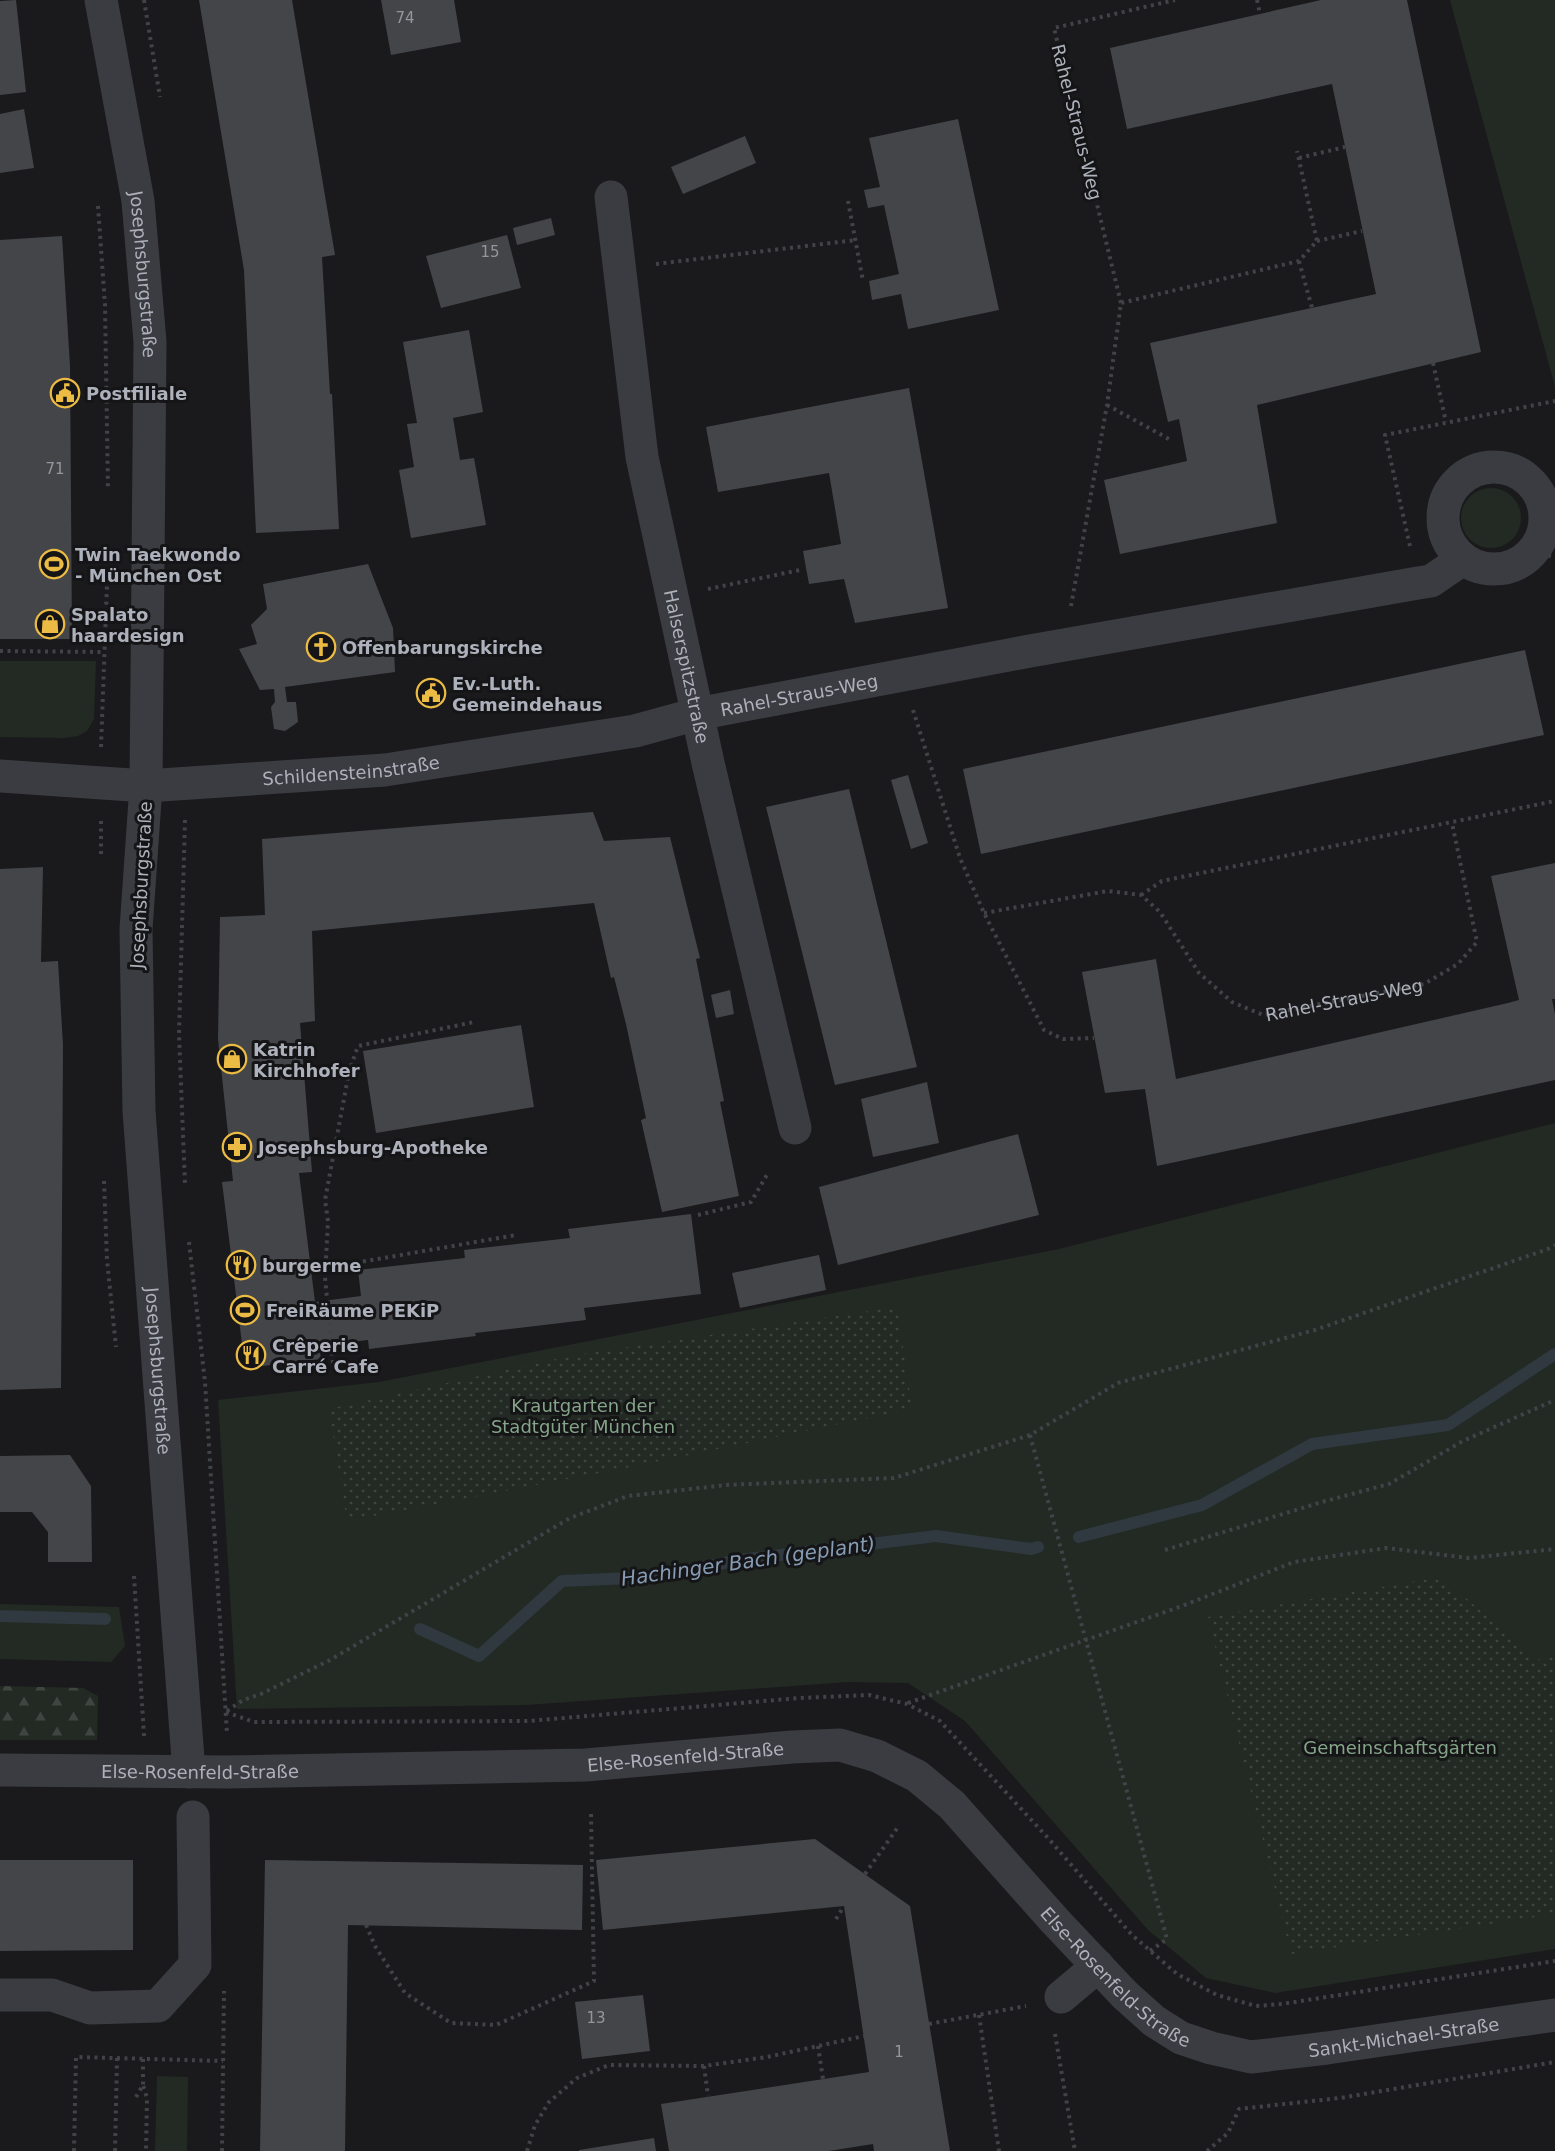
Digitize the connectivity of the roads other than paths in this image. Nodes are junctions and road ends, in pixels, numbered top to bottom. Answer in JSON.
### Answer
{"nodes":[{"id":1,"x":101,"y":0,"type":"edge"},
{"id":2,"x":611,"y":197,"type":"dead end"},
{"id":3,"x":1544,"y":554,"type":"edge"},
{"id":4,"x":1463,"y":559,"type":"junction"},
{"id":5,"x":697,"y":714,"type":"junction"},
{"id":6,"x":0,"y":776,"type":"edge"},
{"id":7,"x":146,"y":786,"type":"junction"},
{"id":8,"x":795,"y":1128,"type":"dead end"},
{"id":9,"x":0,"y":1770,"type":"edge"},
{"id":10,"x":189,"y":1772,"type":"junction"},
{"id":11,"x":194,"y":1817,"type":"dead end"},
{"id":12,"x":1098,"y":1966,"type":"junction"},
{"id":13,"x":0,"y":1995,"type":"edge"},
{"id":14,"x":1055,"y":1999,"type":"road end"},
{"id":15,"x":1555,"y":2015,"type":"edge"},
{"id":16,"x":1251,"y":2056,"type":"joint"}],
"edges":[{"from":1,"to":7,"type":"street","name":"Josephsburgstraße"},
{"from":2,"to":5,"type":"street","name":"Halserspitzstraße"},
{"from":3,"to":4,"type":"street"},
{"from":3,"to":4,"type":"street"},
{"from":4,"to":5,"type":"street","name":"Rahel-Straus-Weg"},
{"from":5,"to":7,"type":"street","name":"Schildensteinstraße"},
{"from":5,"to":8,"type":"street","name":"Halserspitzstraße"},
{"from":6,"to":7,"type":"street","name":"Schildensteinstraße"},
{"from":7,"to":10,"type":"street","name":"Josephsburgstraße"},
{"from":9,"to":10,"type":"street","name":"Else-Rosenfeld-Straße"},
{"from":10,"to":12,"type":"street","name":"Else-Rosenfeld-Straße"},
{"from":11,"to":13,"type":"street"},
{"from":12,"to":14,"type":"street"},
{"from":12,"to":16,"type":"street","name":"Else-Rosenfeld-Straße"},
{"from":15,"to":16,"type":"street","name":"Sankt-Michael-Straße"}]}
